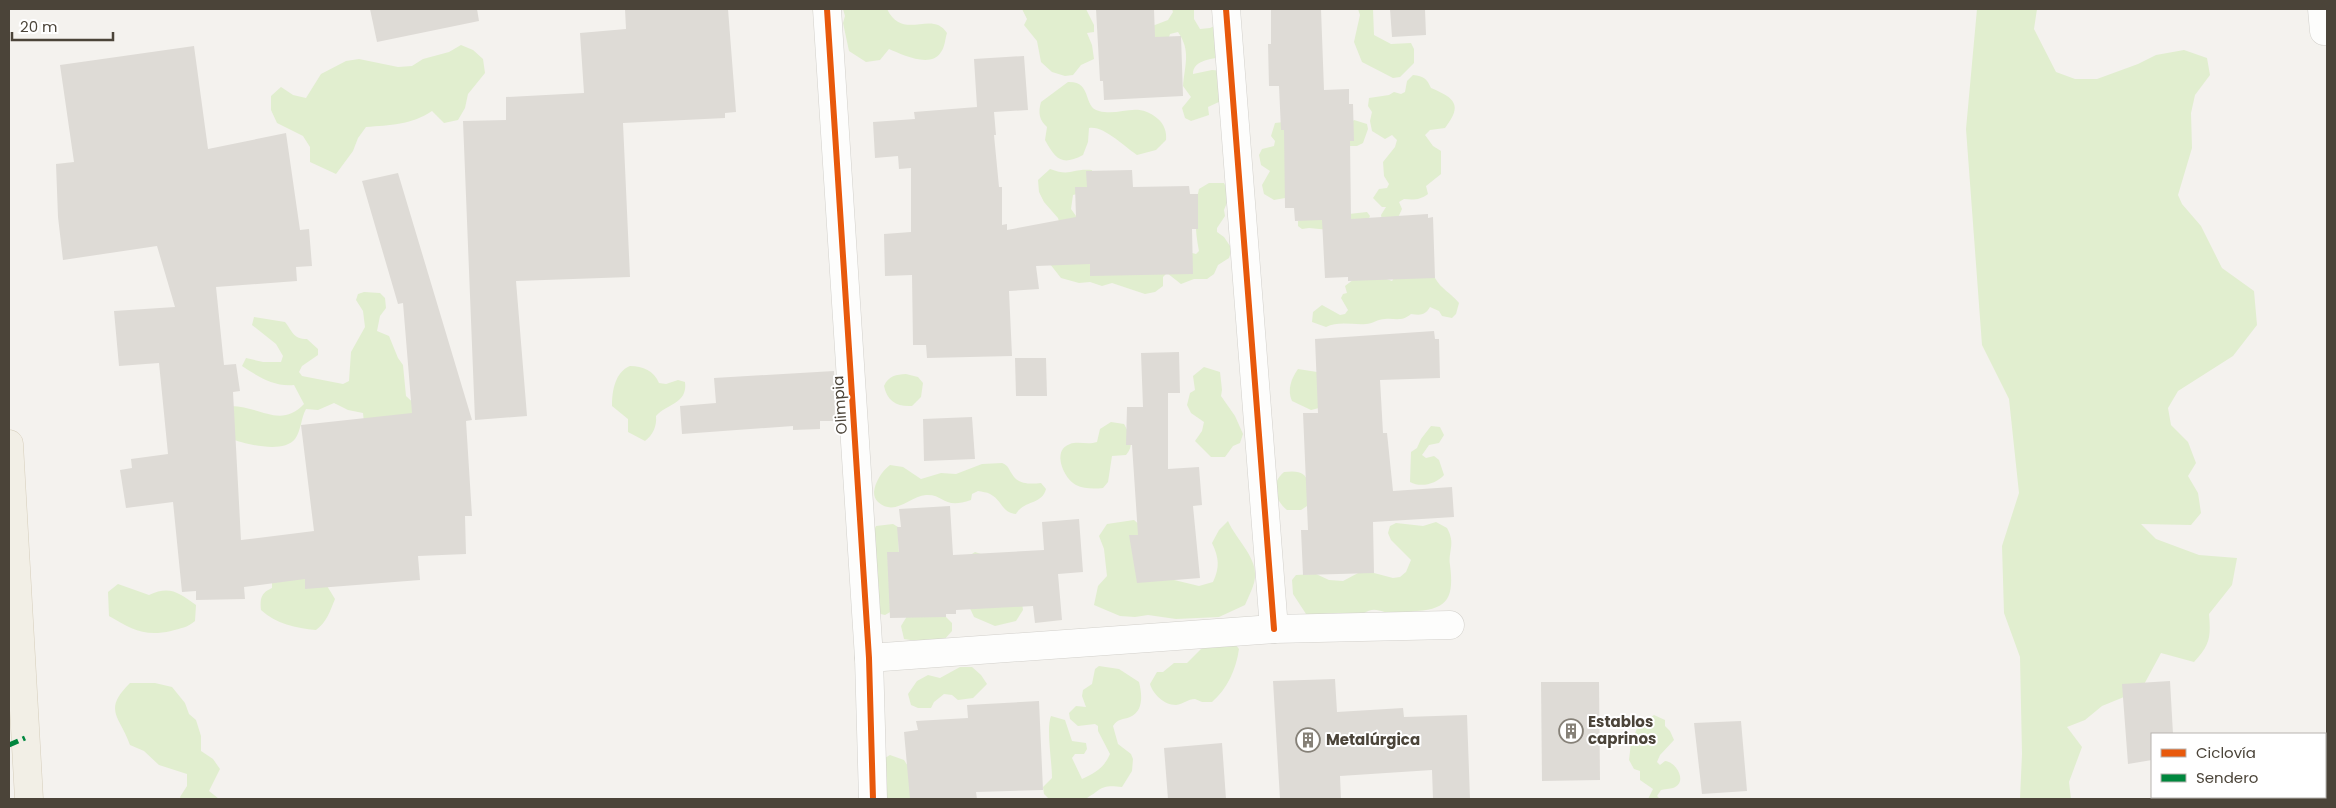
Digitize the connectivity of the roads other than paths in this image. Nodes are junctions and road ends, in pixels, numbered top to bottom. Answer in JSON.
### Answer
{"nodes":[{"id":1,"x":827,"y":9,"type":"edge"},
{"id":2,"x":1226,"y":9,"type":"edge"},
{"id":3,"x":9,"y":444,"type":"edge"},
{"id":4,"x":1450,"y":624,"type":"dead end"},
{"id":5,"x":1274,"y":630,"type":"junction"},
{"id":6,"x":869,"y":658,"type":"junction"},
{"id":7,"x":29,"y":799,"type":"edge"},
{"id":8,"x":873,"y":799,"type":"edge"}],
"edges":[{"from":1,"to":6,"type":"street","name":"Olimpia"},
{"from":2,"to":5,"type":"street"},
{"from":3,"to":7,"type":"main road"},
{"from":4,"to":5,"type":"street"},
{"from":5,"to":6,"type":"street"},
{"from":6,"to":8,"type":"street","name":"Olimpia"}]}
